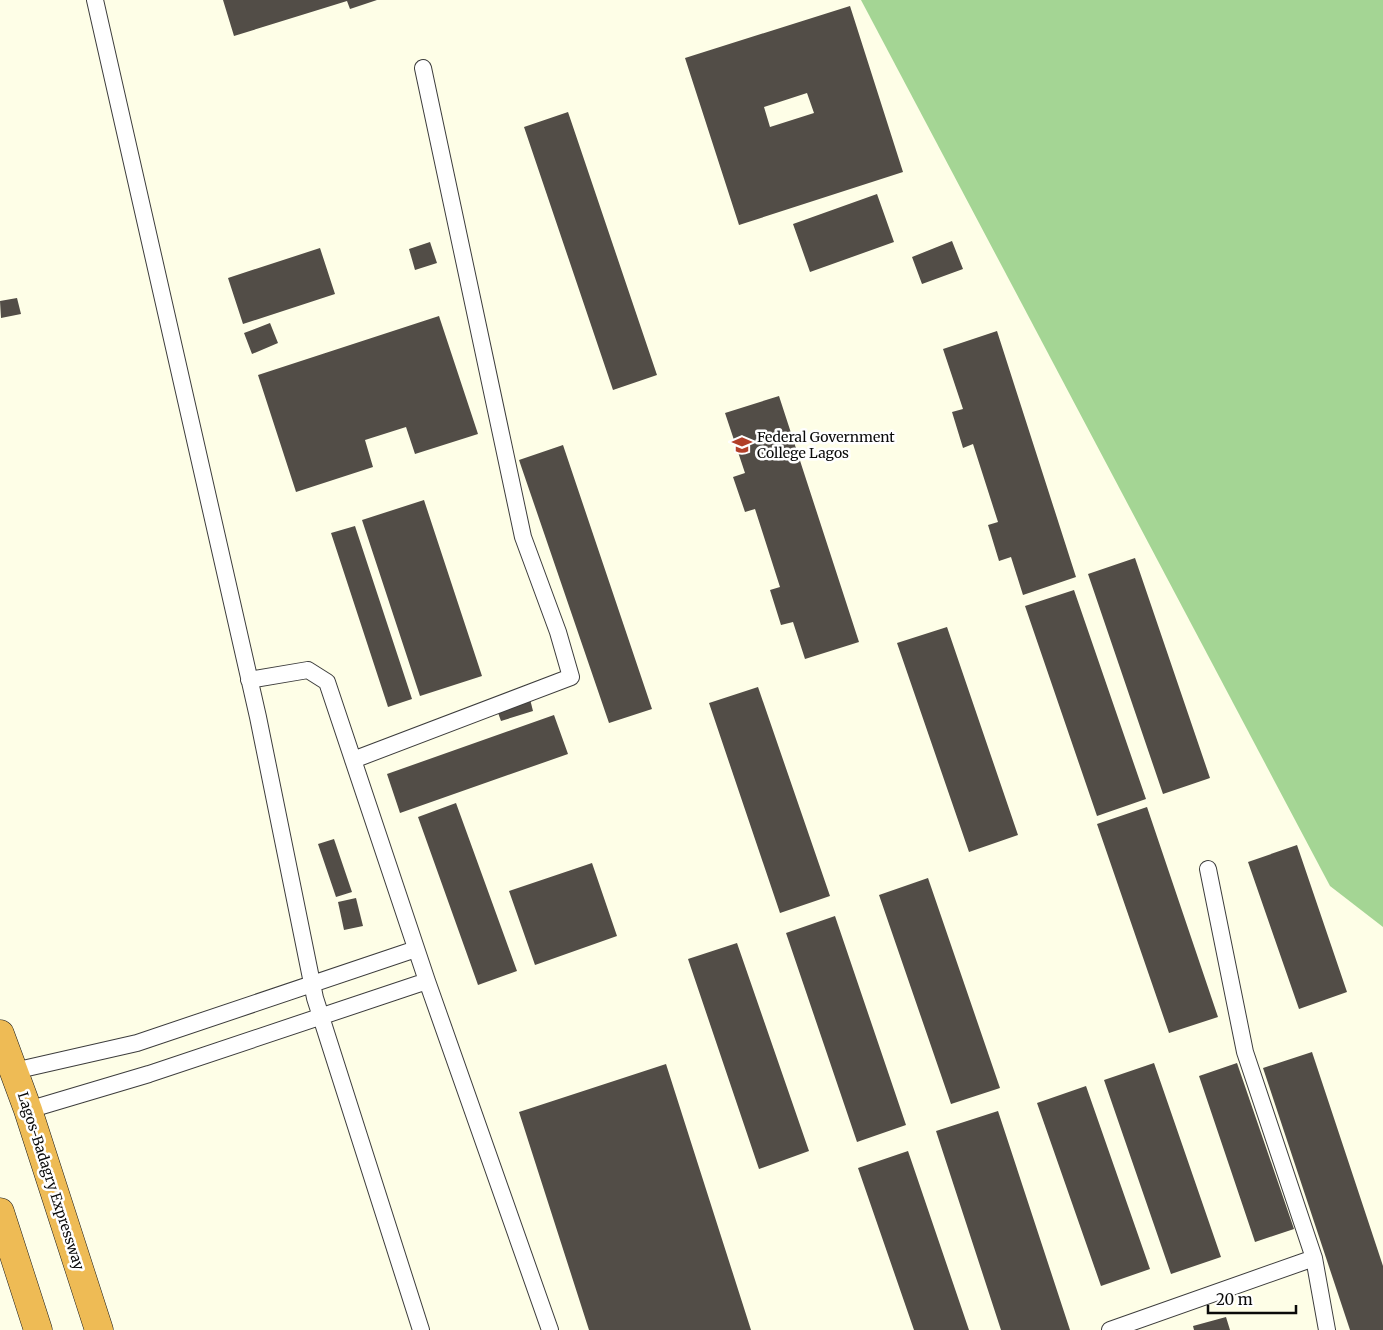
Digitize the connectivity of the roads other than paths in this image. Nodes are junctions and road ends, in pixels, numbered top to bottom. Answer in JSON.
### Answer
{"nodes":[{"id":1,"x":95,"y":0,"type":"edge"},
{"id":2,"x":424,"y":68,"type":"dead end"},
{"id":3,"x":249,"y":680,"type":"junction"},
{"id":4,"x":353,"y":760,"type":"junction"},
{"id":5,"x":1208,"y":869,"type":"dead end"},
{"id":6,"x":416,"y":949,"type":"junction"},
{"id":7,"x":427,"y":981,"type":"junction"},
{"id":8,"x":312,"y":984,"type":"junction"},
{"id":9,"x":321,"y":1017,"type":"junction"},
{"id":10,"x":0,"y":1034,"type":"edge"},
{"id":11,"x":14,"y":1071,"type":"junction"},
{"id":12,"x":28,"y":1110,"type":"junction"},
{"id":13,"x":0,"y":1212,"type":"edge"},
{"id":14,"x":1314,"y":1258,"type":"junction"},
{"id":15,"x":38,"y":1330,"type":"edge"},
{"id":16,"x":99,"y":1330,"type":"edge"},
{"id":17,"x":421,"y":1330,"type":"edge"},
{"id":18,"x":550,"y":1330,"type":"edge"},
{"id":19,"x":1110,"y":1330,"type":"edge"},
{"id":20,"x":1327,"y":1330,"type":"edge"}],
"edges":[{"from":1,"to":3,"type":"lane"},
{"from":2,"to":4,"type":"lane"},
{"from":3,"to":4,"type":"lane"},
{"from":3,"to":8,"type":"lane"},
{"from":4,"to":6,"type":"lane"},
{"from":5,"to":14,"type":"lane"},
{"from":6,"to":7,"type":"lane"},
{"from":6,"to":8,"type":"lane"},
{"from":7,"to":9,"type":"lane"},
{"from":7,"to":18,"type":"lane"},
{"from":8,"to":9,"type":"lane"},
{"from":8,"to":11,"type":"lane"},
{"from":9,"to":12,"type":"lane"},
{"from":9,"to":17,"type":"lane"},
{"from":10,"to":11,"type":"highway","name":"Lagos-Badagry Expressway"},
{"from":11,"to":12,"type":"highway","name":"Lagos-Badagry Expressway"},
{"from":12,"to":16,"type":"highway","name":"Lagos-Badagry Expressway"},
{"from":13,"to":15,"type":"highway"},
{"from":14,"to":19,"type":"lane"},
{"from":14,"to":20,"type":"lane"}]}
